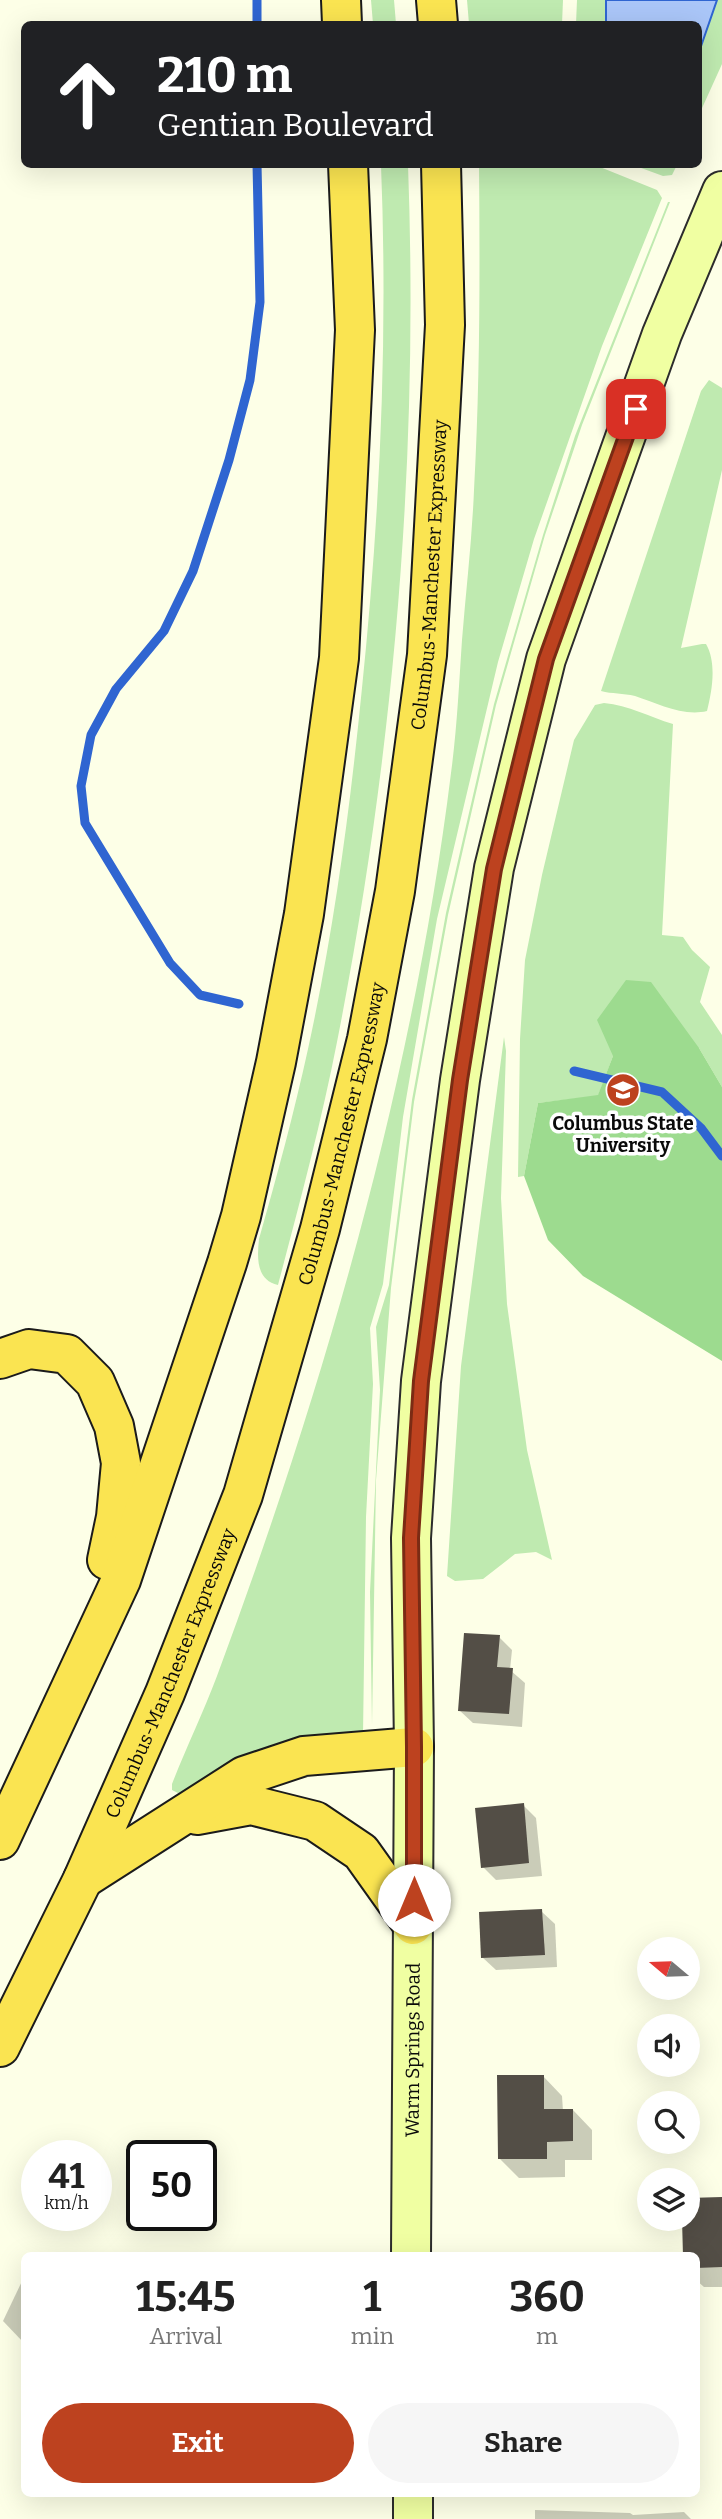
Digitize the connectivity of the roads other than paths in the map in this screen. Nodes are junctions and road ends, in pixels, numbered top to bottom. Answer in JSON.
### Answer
{"nodes":[{"id":1,"x":341,"y":0,"type":"edge"},
{"id":2,"x":436,"y":0,"type":"edge"},
{"id":3,"x":342,"y":21,"type":"edge"},
{"id":4,"x":438,"y":21,"type":"edge"},
{"id":5,"x":348,"y":168,"type":"edge"},
{"id":6,"x":441,"y":168,"type":"edge"},
{"id":7,"x":722,"y":191,"type":"edge"},
{"id":8,"x":0,"y":1359,"type":"edge"},
{"id":9,"x":88,"y":1651,"type":"junction"},
{"id":10,"x":414,"y":1747,"type":"junction"},
{"id":11,"x":178,"y":1819,"type":"junction"},
{"id":12,"x":0,"y":1840,"type":"edge"},
{"id":13,"x":83,"y":1879,"type":"junction"},
{"id":14,"x":414,"y":1925,"type":"junction"},
{"id":15,"x":0,"y":2047,"type":"edge"},
{"id":16,"x":411,"y":2252,"type":"edge"},
{"id":17,"x":413,"y":2497,"type":"edge"},
{"id":18,"x":413,"y":2519,"type":"edge"}],
"edges":[{"from":1,"to":3,"type":"highway"},
{"from":2,"to":4,"type":"highway"},
{"from":5,"to":9,"type":"highway"},
{"from":6,"to":13,"type":"highway","name":"Columbus-Manchester Expressway"},
{"from":7,"to":10,"type":"main road","name":"Warm Springs Road"},
{"from":8,"to":9,"type":"highway"},
{"from":9,"to":12,"type":"highway"},
{"from":10,"to":11,"type":"highway"},
{"from":10,"to":14,"type":"main road","name":"Warm Springs Road"},
{"from":11,"to":13,"type":"highway"},
{"from":11,"to":14,"type":"highway"},
{"from":13,"to":15,"type":"highway","name":"Columbus-Manchester Expressway"},
{"from":14,"to":16,"type":"main road","name":"Warm Springs Road"},
{"from":17,"to":18,"type":"main road"}]}
